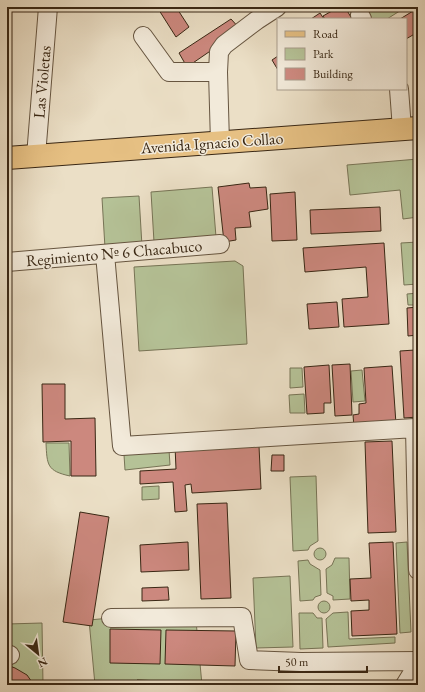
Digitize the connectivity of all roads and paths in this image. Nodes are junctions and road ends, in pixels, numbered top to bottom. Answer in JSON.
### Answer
{"nodes":[{"id":1,"x":48,"y":7,"type":"edge"},
{"id":2,"x":277,"y":7,"type":"edge"},
{"id":3,"x":143,"y":36,"type":"dead end"},
{"id":4,"x":218,"y":72,"type":"junction"},
{"id":5,"x":399,"y":90,"type":"edge"},
{"id":6,"x":410,"y":128,"type":"edge"},
{"id":7,"x":220,"y":142,"type":"junction"},
{"id":8,"x":36,"y":156,"type":"junction"},
{"id":9,"x":7,"y":158,"type":"edge"},
{"id":10,"x":220,"y":244,"type":"dead end"},
{"id":11,"x":105,"y":254,"type":"junction"},
{"id":12,"x":7,"y":262,"type":"edge"},
{"id":13,"x":418,"y":570,"type":"edge"},
{"id":14,"x":111,"y":618,"type":"dead end"},
{"id":15,"x":418,"y":661,"type":"edge"},
{"id":16,"x":418,"y":664,"type":"edge"},
{"id":17,"x":405,"y":685,"type":"edge"}],
"edges":[{"from":1,"to":8,"type":"street","name":"Las Violetas"},
{"from":2,"to":4,"type":"street"},
{"from":3,"to":4,"type":"street"},
{"from":4,"to":7,"type":"street"},
{"from":5,"to":6,"type":"street"},
{"from":6,"to":7,"type":"main road","name":"Avenida Ignacio Collao"},
{"from":7,"to":8,"type":"main road","name":"Avenida Ignacio Collao"},
{"from":8,"to":9,"type":"main road","name":"Avenida Ignacio Collao"},
{"from":10,"to":11,"type":"street","name":"Regimiento Nº 6 Chacabuco"},
{"from":11,"to":12,"type":"street","name":"Regimiento Nº 6 Chacabuco"},
{"from":11,"to":13,"type":"street"},
{"from":14,"to":15,"type":"street"},
{"from":16,"to":17,"type":"street"}]}
